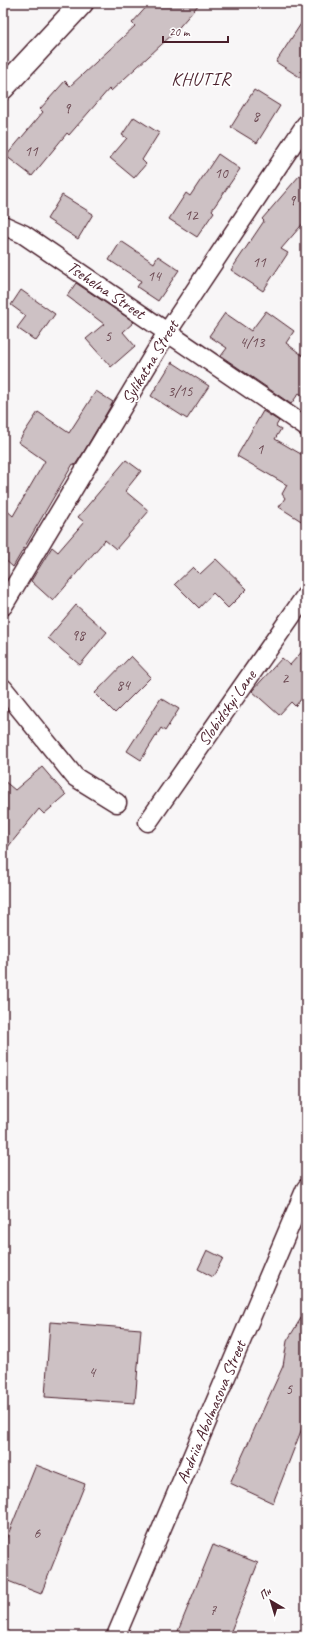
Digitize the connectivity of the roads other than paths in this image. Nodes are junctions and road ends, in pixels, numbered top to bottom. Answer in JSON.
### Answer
{"nodes":[{"id":1,"x":82,"y":3,"type":"edge"},
{"id":2,"x":3,"y":88,"type":"edge"},
{"id":3,"x":306,"y":124,"type":"edge"},
{"id":4,"x":3,"y":225,"type":"edge"},
{"id":5,"x":168,"y":331,"type":"junction"},
{"id":6,"x":306,"y":426,"type":"edge"},
{"id":7,"x":306,"y":595,"type":"edge"},
{"id":8,"x":3,"y":606,"type":"edge"},
{"id":9,"x":3,"y":688,"type":"edge"},
{"id":10,"x":117,"y":803,"type":"dead end"},
{"id":11,"x":148,"y":822,"type":"dead end"},
{"id":12,"x":306,"y":1188,"type":"edge"},
{"id":13,"x":116,"y":1636,"type":"edge"}],
"edges":[{"from":1,"to":2,"type":"main road"},
{"from":3,"to":5,"type":"street","name":"Sylikatna Street"},
{"from":4,"to":5,"type":"street","name":"Tsehelna Street"},
{"from":5,"to":6,"type":"street","name":"Tsehelna Street"},
{"from":5,"to":8,"type":"street","name":"Sylikatna Street"},
{"from":7,"to":11,"type":"street","name":"Slobidskyi Lane"},
{"from":9,"to":10,"type":"street"},
{"from":12,"to":13,"type":"street","name":"Andriia Abolmasova Street"}]}
